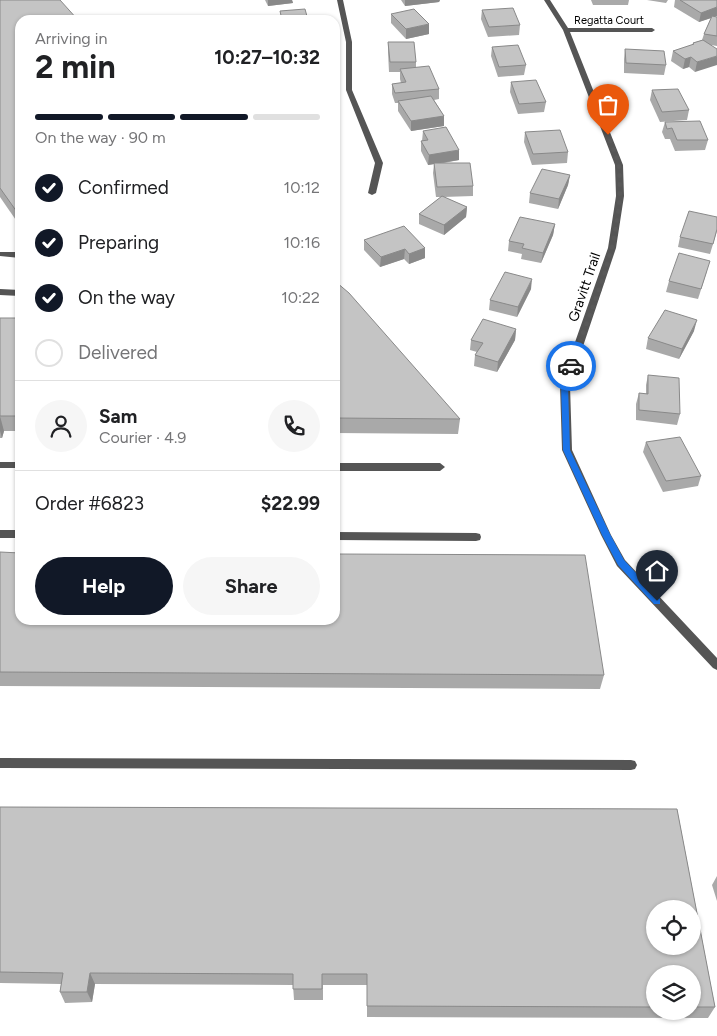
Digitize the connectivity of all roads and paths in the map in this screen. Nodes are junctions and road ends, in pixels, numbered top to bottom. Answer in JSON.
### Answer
{"nodes":[{"id":1,"x":340,"y":0,"type":"edge"},
{"id":2,"x":547,"y":0,"type":"edge"},
{"id":3,"x":566,"y":30,"type":"junction"},
{"id":4,"x":652,"y":30,"type":"dead end"},
{"id":5,"x":372,"y":193,"type":"dead end"},
{"id":6,"x":0,"y":254,"type":"edge"},
{"id":7,"x":15,"y":255,"type":"edge"},
{"id":8,"x":0,"y":292,"type":"edge"},
{"id":9,"x":15,"y":293,"type":"edge"},
{"id":10,"x":0,"y":465,"type":"edge"},
{"id":11,"x":15,"y":465,"type":"edge"},
{"id":12,"x":340,"y":466,"type":"edge"},
{"id":13,"x":440,"y":467,"type":"dead end"},
{"id":14,"x":0,"y":534,"type":"edge"},
{"id":15,"x":15,"y":534,"type":"edge"},
{"id":16,"x":340,"y":536,"type":"edge"},
{"id":17,"x":476,"y":537,"type":"dead end"},
{"id":18,"x":717,"y":665,"type":"edge"},
{"id":19,"x":0,"y":763,"type":"edge"},
{"id":20,"x":630,"y":765,"type":"dead end"}],
"edges":[{"from":1,"to":5,"type":"street"},
{"from":2,"to":3,"type":"street","name":"Gravitt Trail"},
{"from":3,"to":4,"type":"street","name":"Regatta Court"},
{"from":3,"to":18,"type":"street","name":"Gravitt Trail"},
{"from":6,"to":7,"type":"street"},
{"from":8,"to":9,"type":"street"},
{"from":10,"to":11,"type":"street"},
{"from":12,"to":13,"type":"street"},
{"from":14,"to":15,"type":"street"},
{"from":16,"to":17,"type":"street"},
{"from":19,"to":20,"type":"street"}]}
